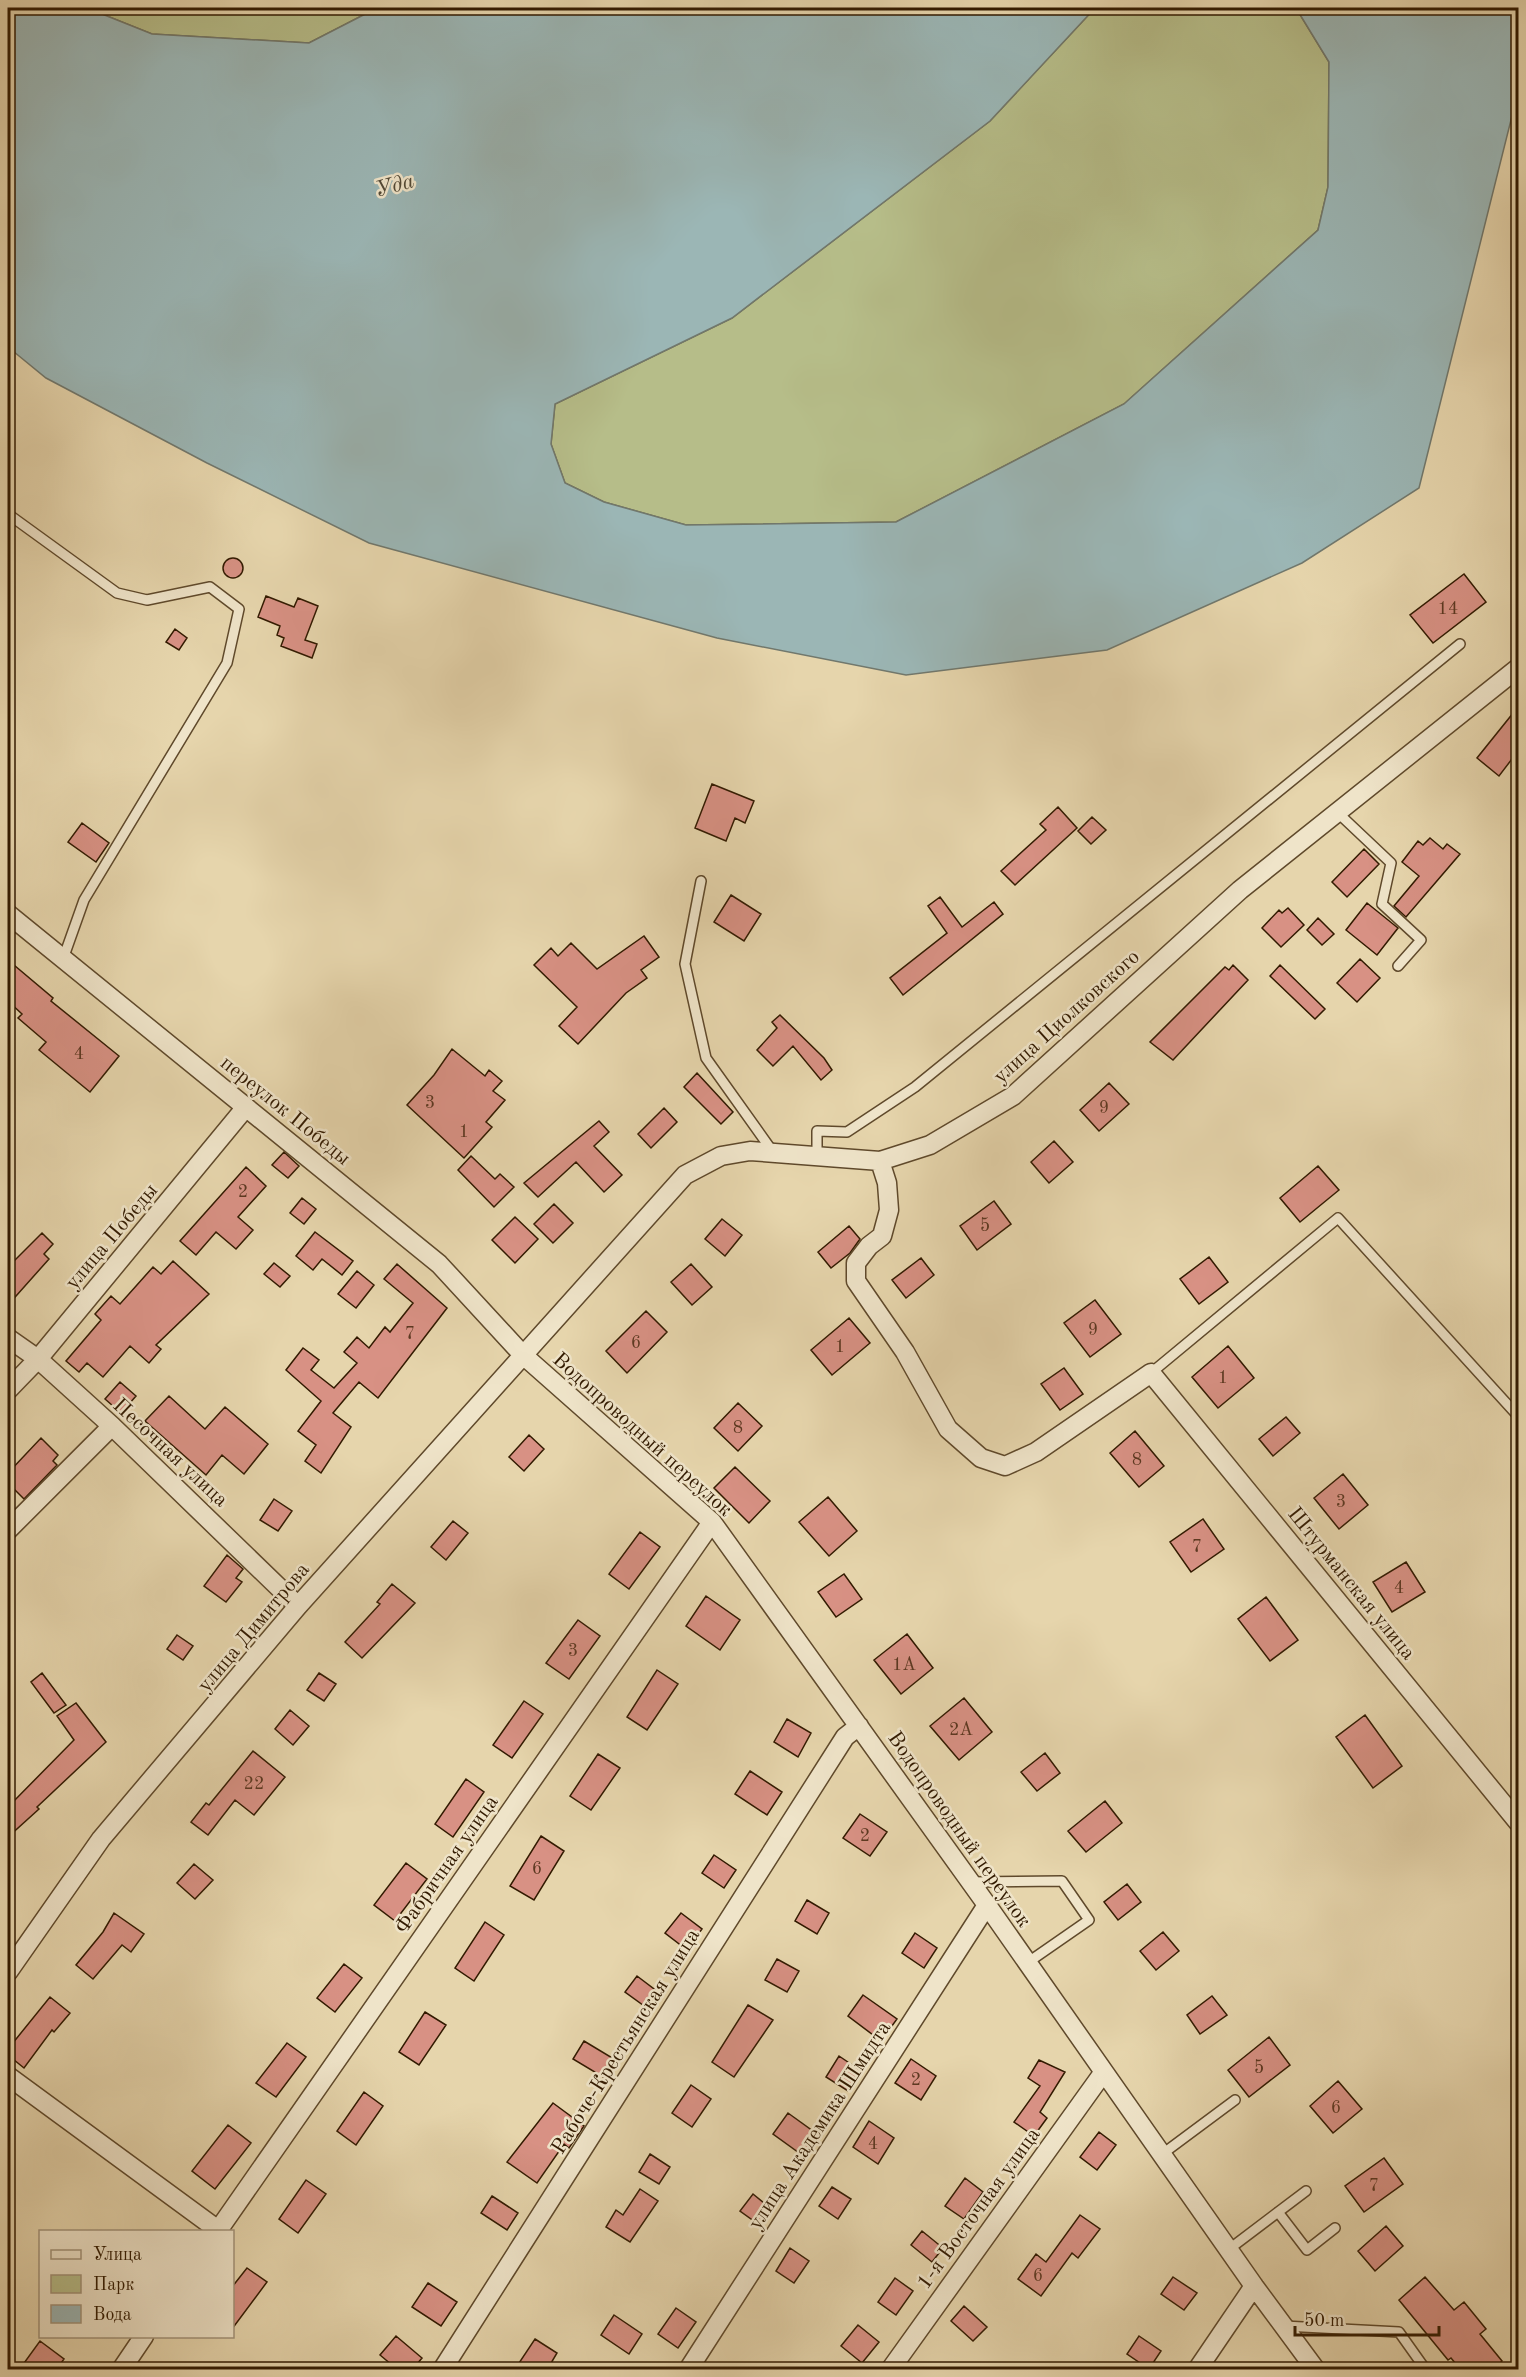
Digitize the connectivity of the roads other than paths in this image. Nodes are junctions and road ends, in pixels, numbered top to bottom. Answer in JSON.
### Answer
{"nodes":[{"id":1,"x":8,"y":514,"type":"edge"},
{"id":2,"x":1460,"y":644,"type":"dead end"},
{"id":3,"x":1518,"y":668,"type":"edge"},
{"id":4,"x":1337,"y":812,"type":"junction"},
{"id":5,"x":702,"y":881,"type":"dead end"},
{"id":6,"x":8,"y":914,"type":"edge"},
{"id":7,"x":63,"y":959,"type":"junction"},
{"id":8,"x":1398,"y":966,"type":"dead end"},
{"id":9,"x":246,"y":1107,"type":"junction"},
{"id":10,"x":773,"y":1152,"type":"junction"},
{"id":11,"x":817,"y":1156,"type":"junction"},
{"id":12,"x":880,"y":1161,"type":"junction"},
{"id":13,"x":550,"y":1324,"type":"joint"},
{"id":14,"x":8,"y":1338,"type":"edge"},
{"id":15,"x":523,"y":1355,"type":"junction"},
{"id":16,"x":38,"y":1359,"type":"junction"},
{"id":17,"x":1151,"y":1373,"type":"junction"},
{"id":18,"x":8,"y":1390,"type":"edge"},
{"id":19,"x":1518,"y":1416,"type":"edge"},
{"id":20,"x":112,"y":1426,"type":"junction"},
{"id":21,"x":712,"y":1522,"type":"junction"},
{"id":22,"x":8,"y":1530,"type":"edge"},
{"id":23,"x":298,"y":1606,"type":"junction"},
{"id":24,"x":852,"y":1732,"type":"junction"},
{"id":25,"x":1518,"y":1822,"type":"edge"},
{"id":26,"x":970,"y":1882,"type":"junction"},
{"id":27,"x":987,"y":1905,"type":"junction"},
{"id":28,"x":1027,"y":1963,"type":"junction"},
{"id":29,"x":8,"y":1972,"type":"edge"},
{"id":30,"x":1103,"y":2073,"type":"junction"},
{"id":31,"x":8,"y":2076,"type":"edge"},
{"id":32,"x":1235,"y":2100,"type":"dead end"},
{"id":33,"x":1161,"y":2155,"type":"junction"},
{"id":34,"x":1306,"y":2191,"type":"dead end"},
{"id":35,"x":1278,"y":2212,"type":"junction"},
{"id":36,"x":1335,"y":2228,"type":"dead end"},
{"id":37,"x":217,"y":2230,"type":"edge"},
{"id":38,"x":219,"y":2230,"type":"edge"},
{"id":39,"x":1228,"y":2250,"type":"junction"},
{"id":40,"x":1254,"y":2286,"type":"junction"},
{"id":41,"x":1284,"y":2326,"type":"junction"},
{"id":42,"x":143,"y":2338,"type":"edge"},
{"id":43,"x":121,"y":2370,"type":"edge"},
{"id":44,"x":442,"y":2370,"type":"edge"},
{"id":45,"x":688,"y":2370,"type":"edge"},
{"id":46,"x":890,"y":2370,"type":"edge"},
{"id":47,"x":1197,"y":2370,"type":"edge"},
{"id":48,"x":1316,"y":2370,"type":"edge"},
{"id":49,"x":1426,"y":2370,"type":"edge"}],
"edges":[{"from":1,"to":7,"type":"lane"},
{"from":2,"to":11,"type":"lane"},
{"from":3,"to":4,"type":"street","name":"улица Циолковского"},
{"from":4,"to":8,"type":"lane"},
{"from":4,"to":12,"type":"street","name":"улица Циолковского"},
{"from":5,"to":10,"type":"lane"},
{"from":6,"to":7,"type":"street","name":"переулок Победы"},
{"from":7,"to":9,"type":"street","name":"переулок Победы"},
{"from":9,"to":15,"type":"street","name":"переулок Победы"},
{"from":9,"to":16,"type":"street","name":"улица Победы"},
{"from":10,"to":11,"type":"street","name":"улица Циолковского"},
{"from":10,"to":13,"type":"street","name":"улица Циолковского"},
{"from":11,"to":12,"type":"street","name":"улица Циолковского"},
{"from":12,"to":17,"type":"street"},
{"from":13,"to":15,"type":"street","name":"улица Димитрова"},
{"from":14,"to":16,"type":"street","name":"Песочная улица"},
{"from":15,"to":21,"type":"street","name":"Водопроводный переулок"},
{"from":15,"to":23,"type":"street","name":"улица Димитрова"},
{"from":16,"to":18,"type":"street","name":"улица Победы"},
{"from":16,"to":20,"type":"street","name":"Песочная улица"},
{"from":17,"to":19,"type":"lane"},
{"from":17,"to":25,"type":"street","name":"Штурманская улица"},
{"from":20,"to":22,"type":"street"},
{"from":20,"to":23,"type":"street","name":"Песочная улица"},
{"from":21,"to":24,"type":"street","name":"Водопроводный переулок"},
{"from":21,"to":38,"type":"street","name":"Фабричная улица"},
{"from":23,"to":29,"type":"street","name":"улица Димитрова"},
{"from":24,"to":26,"type":"street","name":"Водопроводный переулок"},
{"from":24,"to":44,"type":"street","name":"Рабоче-Крестьянская улица"},
{"from":26,"to":27,"type":"street","name":"Водопроводный переулок"},
{"from":26,"to":28,"type":"lane"},
{"from":27,"to":28,"type":"street","name":"Водопроводный переулок"},
{"from":27,"to":45,"type":"street","name":"улица Академика Шмидта"},
{"from":28,"to":30,"type":"street","name":"Водопроводный переулок"},
{"from":30,"to":33,"type":"street","name":"Водопроводный переулок"},
{"from":30,"to":46,"type":"street","name":"1-я Восточная улица"},
{"from":31,"to":37,"type":"street"},
{"from":32,"to":33,"type":"lane"},
{"from":33,"to":39,"type":"street","name":"Водопроводный переулок"},
{"from":34,"to":35,"type":"lane"},
{"from":35,"to":36,"type":"lane"},
{"from":35,"to":39,"type":"lane"},
{"from":39,"to":40,"type":"street","name":"Водопроводный переулок"},
{"from":40,"to":41,"type":"street","name":"Водопроводный переулок"},
{"from":40,"to":47,"type":"street"},
{"from":41,"to":48,"type":"street","name":"Водопроводный переулок"},
{"from":41,"to":49,"type":"lane"},
{"from":42,"to":43,"type":"street"}]}
